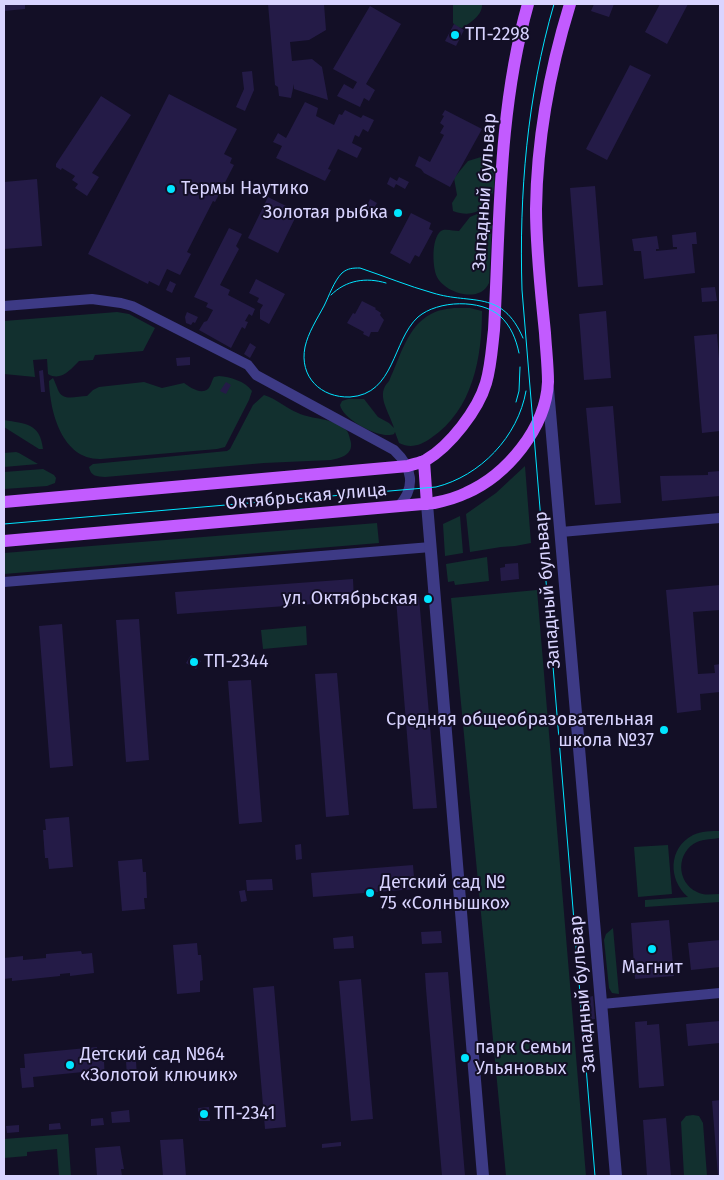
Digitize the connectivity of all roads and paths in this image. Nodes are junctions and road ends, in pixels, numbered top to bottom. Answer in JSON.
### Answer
{"nodes":[{"id":1,"x":528,"y":4,"type":"edge"},
{"id":2,"x":570,"y":4,"type":"edge"},
{"id":3,"x":4,"y":306,"type":"edge"},
{"id":4,"x":548,"y":383,"type":"junction"},
{"id":5,"x":473,"y":410,"type":"joint"},
{"id":6,"x":424,"y":461,"type":"junction"},
{"id":7,"x":408,"y":466,"type":"junction"},
{"id":8,"x":425,"y":478,"type":"junction"},
{"id":9,"x":4,"y":502,"type":"edge"},
{"id":10,"x":427,"y":504,"type":"junction"},
{"id":11,"x":398,"y":507,"type":"junction"},
{"id":12,"x":720,"y":518,"type":"edge"},
{"id":13,"x":561,"y":532,"type":"junction"},
{"id":14,"x":4,"y":541,"type":"edge"},
{"id":15,"x":431,"y":547,"type":"junction"},
{"id":16,"x":4,"y":582,"type":"edge"},
{"id":17,"x":720,"y":993,"type":"edge"},
{"id":18,"x":602,"y":1004,"type":"junction"},
{"id":19,"x":483,"y":1176,"type":"edge"},
{"id":20,"x":616,"y":1176,"type":"edge"}],
"edges":[{"from":1,"to":5,"type":"main road","name":"Западный бульвар"},
{"from":2,"to":4,"type":"main road","name":"Западный бульвар"},
{"from":3,"to":7,"type":"street"},
{"from":4,"to":10,"type":"main road","name":"Октябрьская улица"},
{"from":4,"to":13,"type":"street","name":"Западный бульвар"},
{"from":5,"to":6,"type":"main road","name":"Октябрьская улица"},
{"from":6,"to":7,"type":"main road","name":"Октябрьская улица"},
{"from":6,"to":8,"type":"main road"},
{"from":7,"to":8,"type":"street"},
{"from":7,"to":9,"type":"main road","name":"Октябрьская улица"},
{"from":7,"to":11,"type":"street"},
{"from":8,"to":10,"type":"main road"},
{"from":10,"to":11,"type":"main road","name":"Октябрьская улица"},
{"from":10,"to":15,"type":"street"},
{"from":11,"to":14,"type":"main road","name":"Октябрьская улица"},
{"from":12,"to":13,"type":"street"},
{"from":13,"to":18,"type":"street","name":"Западный бульвар"},
{"from":15,"to":16,"type":"street"},
{"from":15,"to":19,"type":"street"},
{"from":17,"to":18,"type":"street"},
{"from":18,"to":20,"type":"street","name":"Западный бульвар"}]}
